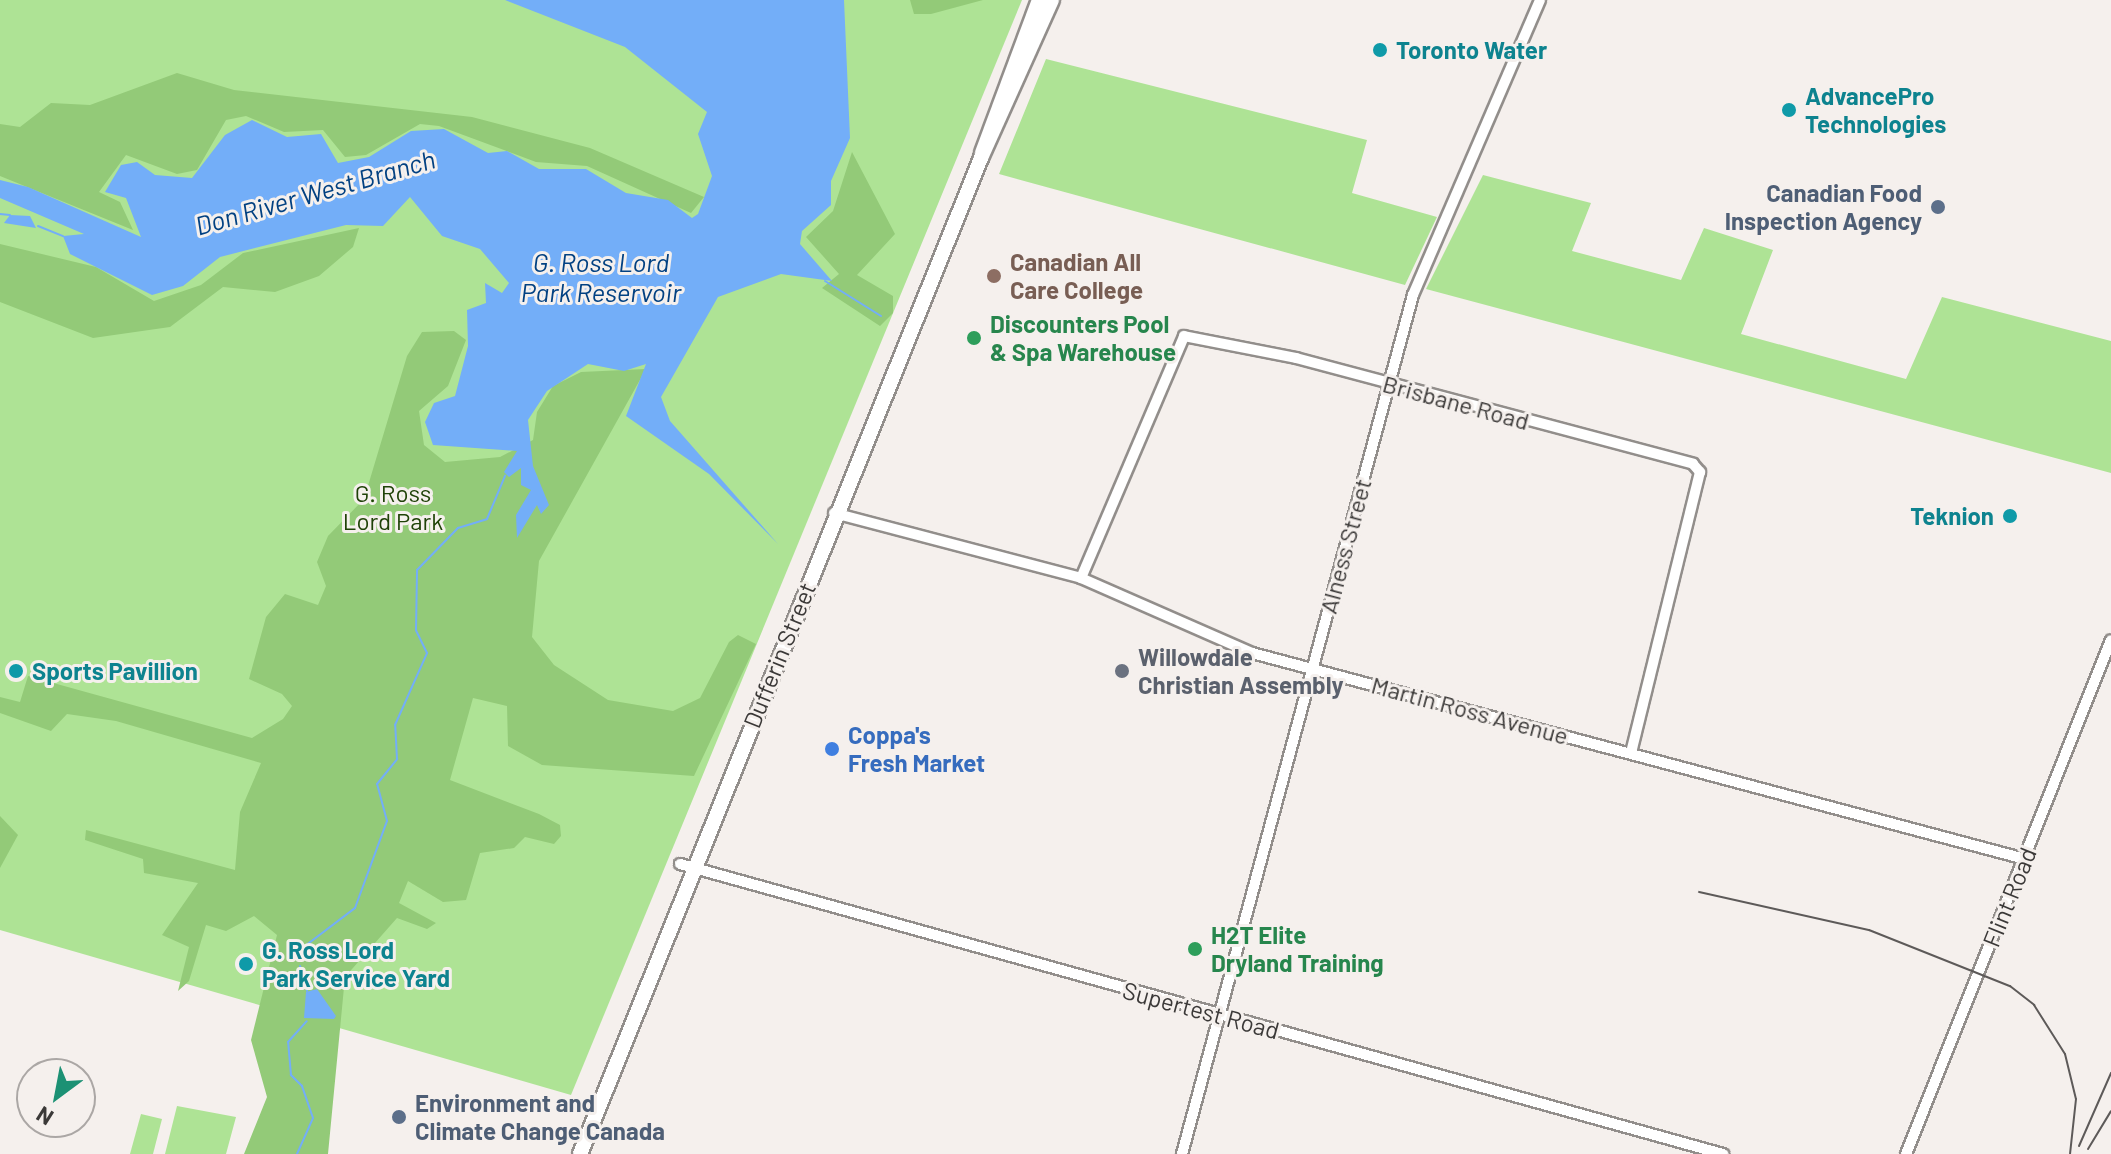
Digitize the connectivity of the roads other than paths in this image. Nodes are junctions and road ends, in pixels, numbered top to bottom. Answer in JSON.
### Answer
{"nodes":[{"id":1,"x":1039,"y":0,"type":"edge"},
{"id":2,"x":1052,"y":0,"type":"edge"},
{"id":3,"x":1540,"y":0,"type":"edge"},
{"id":4,"x":981,"y":158,"type":"junction"},
{"id":5,"x":1387,"y":384,"type":"junction"},
{"id":6,"x":834,"y":513,"type":"junction"},
{"id":7,"x":1081,"y":578,"type":"junction"},
{"id":8,"x":2111,"y":640,"type":"edge"},
{"id":9,"x":1313,"y":669,"type":"junction"},
{"id":10,"x":1631,"y":752,"type":"junction"},
{"id":11,"x":2025,"y":859,"type":"junction"},
{"id":12,"x":686,"y":866,"type":"junction"},
{"id":13,"x":1218,"y":1016,"type":"junction"},
{"id":14,"x":580,"y":1154,"type":"edge"},
{"id":15,"x":1182,"y":1154,"type":"edge"},
{"id":16,"x":1723,"y":1154,"type":"edge"},
{"id":17,"x":1906,"y":1154,"type":"edge"}],
"edges":[{"from":1,"to":4,"type":"main road","name":"Dufferin Street"},
{"from":2,"to":4,"type":"main road","name":"Dufferin Street"},
{"from":3,"to":5,"type":"street","name":"Alness Street"},
{"from":4,"to":6,"type":"main road","name":"Dufferin Street"},
{"from":5,"to":7,"type":"street","name":"Brisbane Road"},
{"from":5,"to":9,"type":"street","name":"Alness Street"},
{"from":5,"to":10,"type":"street","name":"Brisbane Road"},
{"from":6,"to":7,"type":"street","name":"Martin Ross Avenue"},
{"from":6,"to":12,"type":"main road","name":"Dufferin Street"},
{"from":7,"to":9,"type":"street","name":"Martin Ross Avenue"},
{"from":8,"to":11,"type":"street","name":"Flint Road"},
{"from":9,"to":10,"type":"street","name":"Martin Ross Avenue"},
{"from":9,"to":13,"type":"street","name":"Alness Street"},
{"from":10,"to":11,"type":"street","name":"Martin Ross Avenue"},
{"from":11,"to":17,"type":"street","name":"Flint Road"},
{"from":12,"to":13,"type":"street","name":"Supertest Road"},
{"from":12,"to":14,"type":"main road","name":"Dufferin Street"},
{"from":13,"to":15,"type":"street","name":"Alness Street"},
{"from":13,"to":16,"type":"street","name":"Supertest Road"}]}
